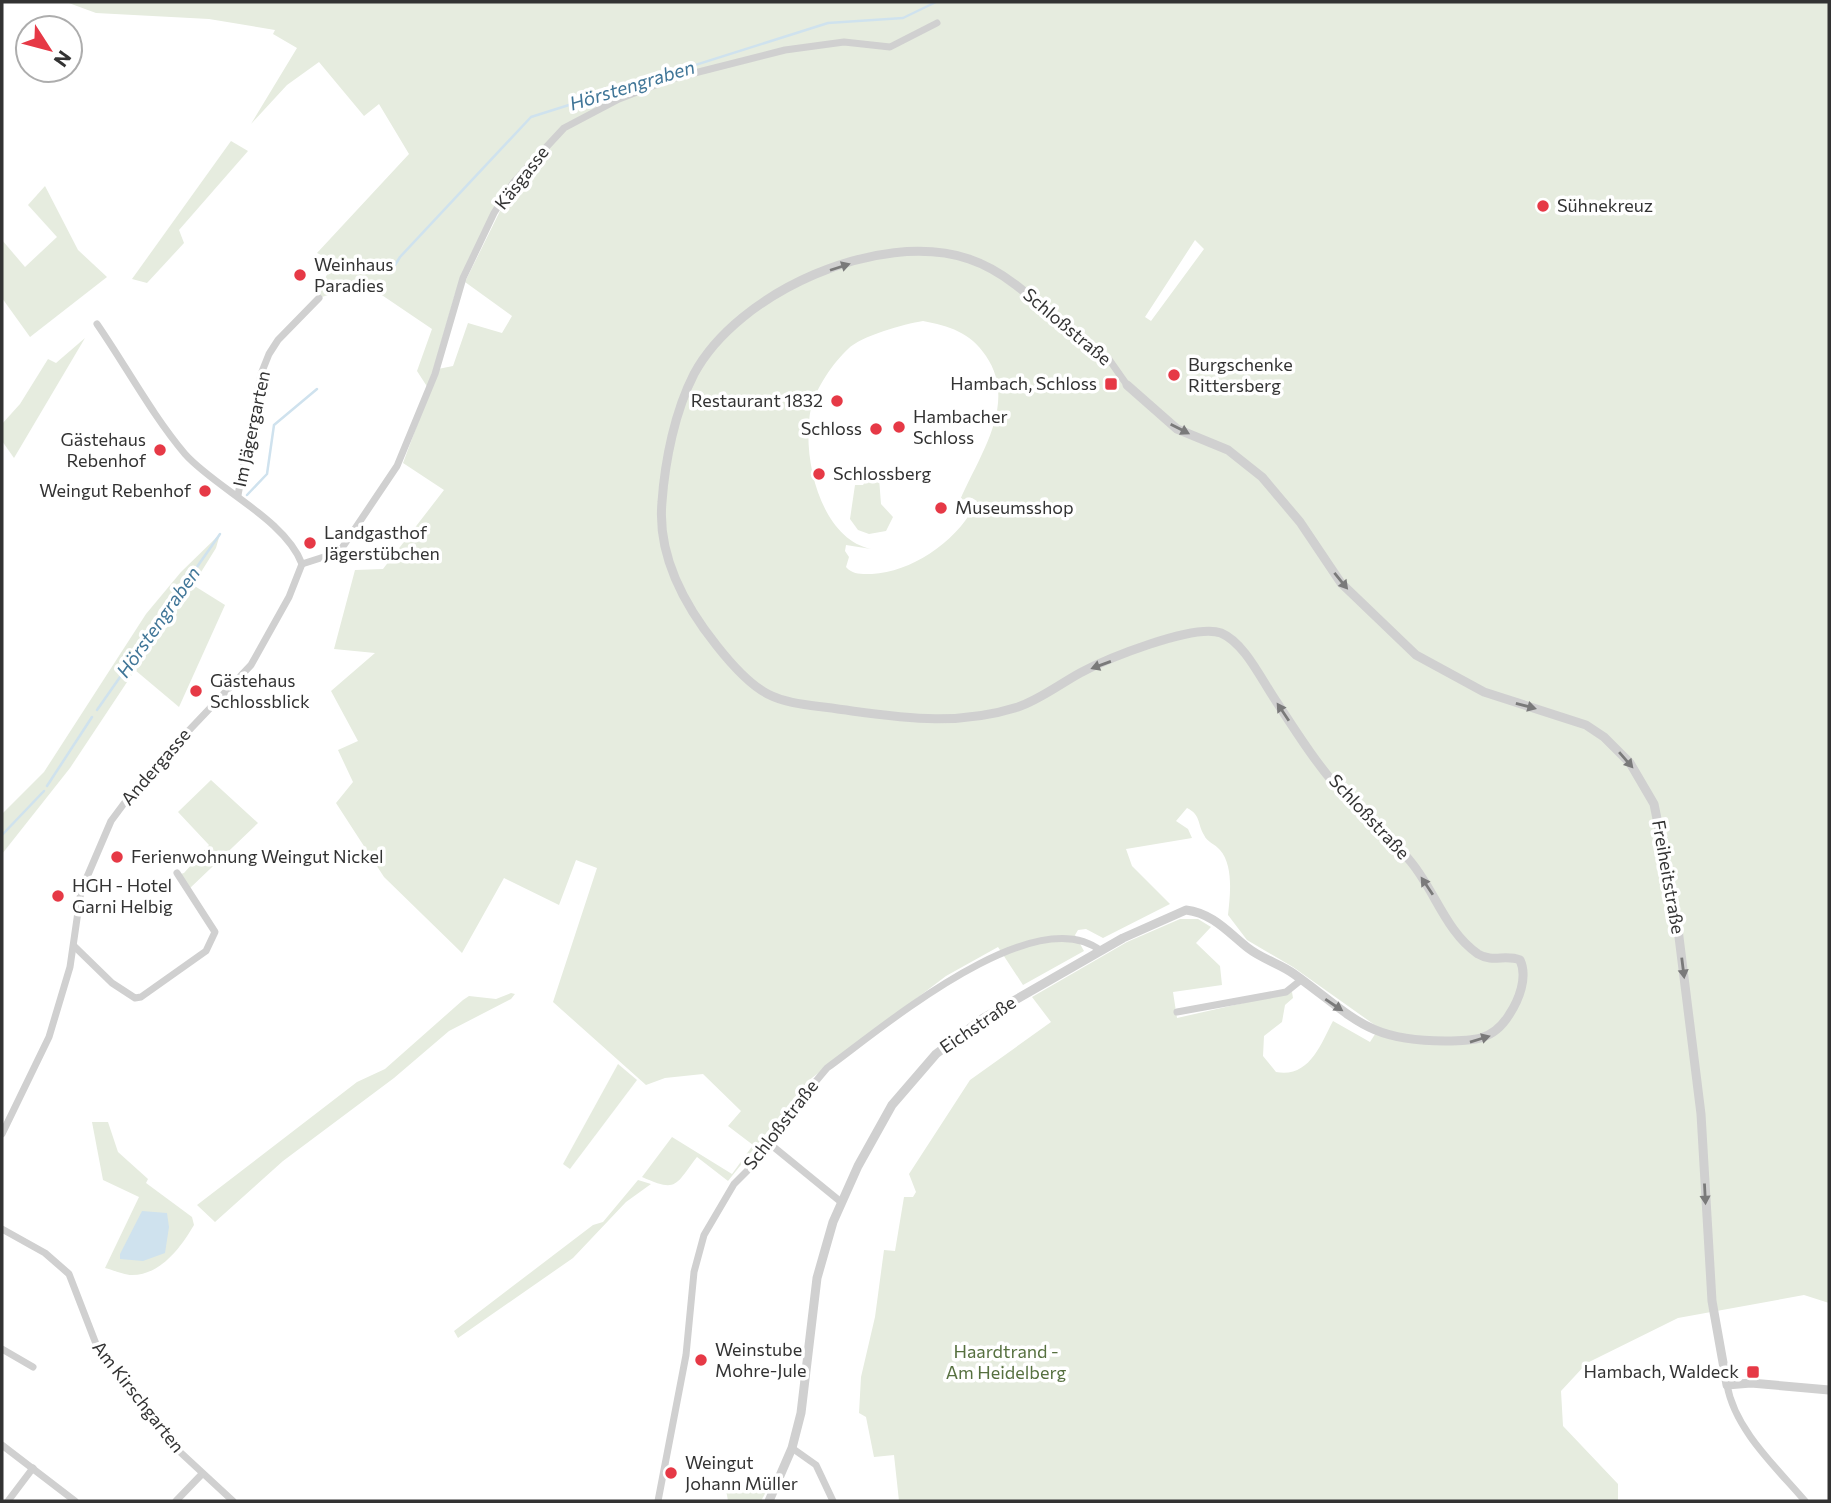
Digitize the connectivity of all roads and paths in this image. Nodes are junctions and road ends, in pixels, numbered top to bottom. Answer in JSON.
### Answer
{"nodes":[{"id":1,"x":937,"y":23,"type":"dead end"},
{"id":2,"x":319,"y":298,"type":"dead end"},
{"id":3,"x":97,"y":324,"type":"dead end"},
{"id":4,"x":1080,"y":343,"type":"joint"},
{"id":5,"x":1119,"y":373,"type":"joint"},
{"id":6,"x":1127,"y":385,"type":"joint"},
{"id":7,"x":238,"y":495,"type":"junction"},
{"id":8,"x":302,"y":564,"type":"junction"},
{"id":9,"x":177,"y":873,"type":"dead end"},
{"id":10,"x":74,"y":946,"type":"junction"},
{"id":11,"x":1101,"y":951,"type":"junction"},
{"id":12,"x":1301,"y":979,"type":"junction"},
{"id":13,"x":1177,"y":1012,"type":"dead end"},
{"id":14,"x":2,"y":1134,"type":"edge"},
{"id":15,"x":770,"y":1143,"type":"junction"},
{"id":16,"x":841,"y":1202,"type":"junction"},
{"id":17,"x":2,"y":1229,"type":"edge"},
{"id":18,"x":2,"y":1349,"type":"edge"},
{"id":19,"x":33,"y":1367,"type":"dead end"},
{"id":20,"x":1727,"y":1385,"type":"junction"},
{"id":21,"x":1829,"y":1390,"type":"edge"},
{"id":22,"x":2,"y":1445,"type":"edge"},
{"id":23,"x":792,"y":1448,"type":"junction"},
{"id":24,"x":33,"y":1468,"type":"junction"},
{"id":25,"x":202,"y":1474,"type":"junction"},
{"id":26,"x":8,"y":1501,"type":"edge"},
{"id":27,"x":75,"y":1501,"type":"edge"},
{"id":28,"x":176,"y":1501,"type":"edge"},
{"id":29,"x":233,"y":1501,"type":"edge"},
{"id":30,"x":658,"y":1501,"type":"edge"},
{"id":31,"x":769,"y":1501,"type":"edge"},
{"id":32,"x":833,"y":1501,"type":"edge"},
{"id":33,"x":1805,"y":1501,"type":"edge"}],
"edges":[{"from":1,"to":8,"type":"street","name":"Käsgasse"},
{"from":2,"to":7,"type":"street","name":"Im Jägergarten"},
{"from":3,"to":7,"type":"street"},
{"from":4,"to":5,"type":"street","name":"Schloßstraße"},
{"from":12,"to":4,"type":"street","name":"Schloßstraße","one_way":true},
{"from":5,"to":6,"type":"street","name":"Freiheitstraße"},
{"from":6,"to":20,"type":"street","name":"Freiheitstraße","one_way":true},
{"from":7,"to":8,"type":"street"},
{"from":8,"to":10,"type":"street","name":"Andergasse"},
{"from":9,"to":10,"type":"street"},
{"from":10,"to":14,"type":"street","name":"Andergasse"},
{"from":11,"to":12,"type":"street","name":"Schloßstraße"},
{"from":11,"to":15,"type":"street","name":"Schloßstraße"},
{"from":11,"to":16,"type":"street","name":"Eichstraße"},
{"from":12,"to":13,"type":"street"},
{"from":15,"to":16,"type":"street"},
{"from":15,"to":30,"type":"street","name":"Schloßstraße"},
{"from":16,"to":23,"type":"street","name":"Eichstraße"},
{"from":17,"to":25,"type":"street","name":"Am Kirschgarten"},
{"from":18,"to":19,"type":"street"},
{"from":20,"to":21,"type":"street"},
{"from":20,"to":33,"type":"street","name":"Freiheitstraße"},
{"from":22,"to":24,"type":"street"},
{"from":23,"to":31,"type":"street","name":"Eichstraße"},
{"from":23,"to":32,"type":"street"},
{"from":24,"to":26,"type":"street"},
{"from":24,"to":27,"type":"street"},
{"from":25,"to":28,"type":"street"},
{"from":25,"to":29,"type":"street","name":"Am Kirschgarten"}]}
